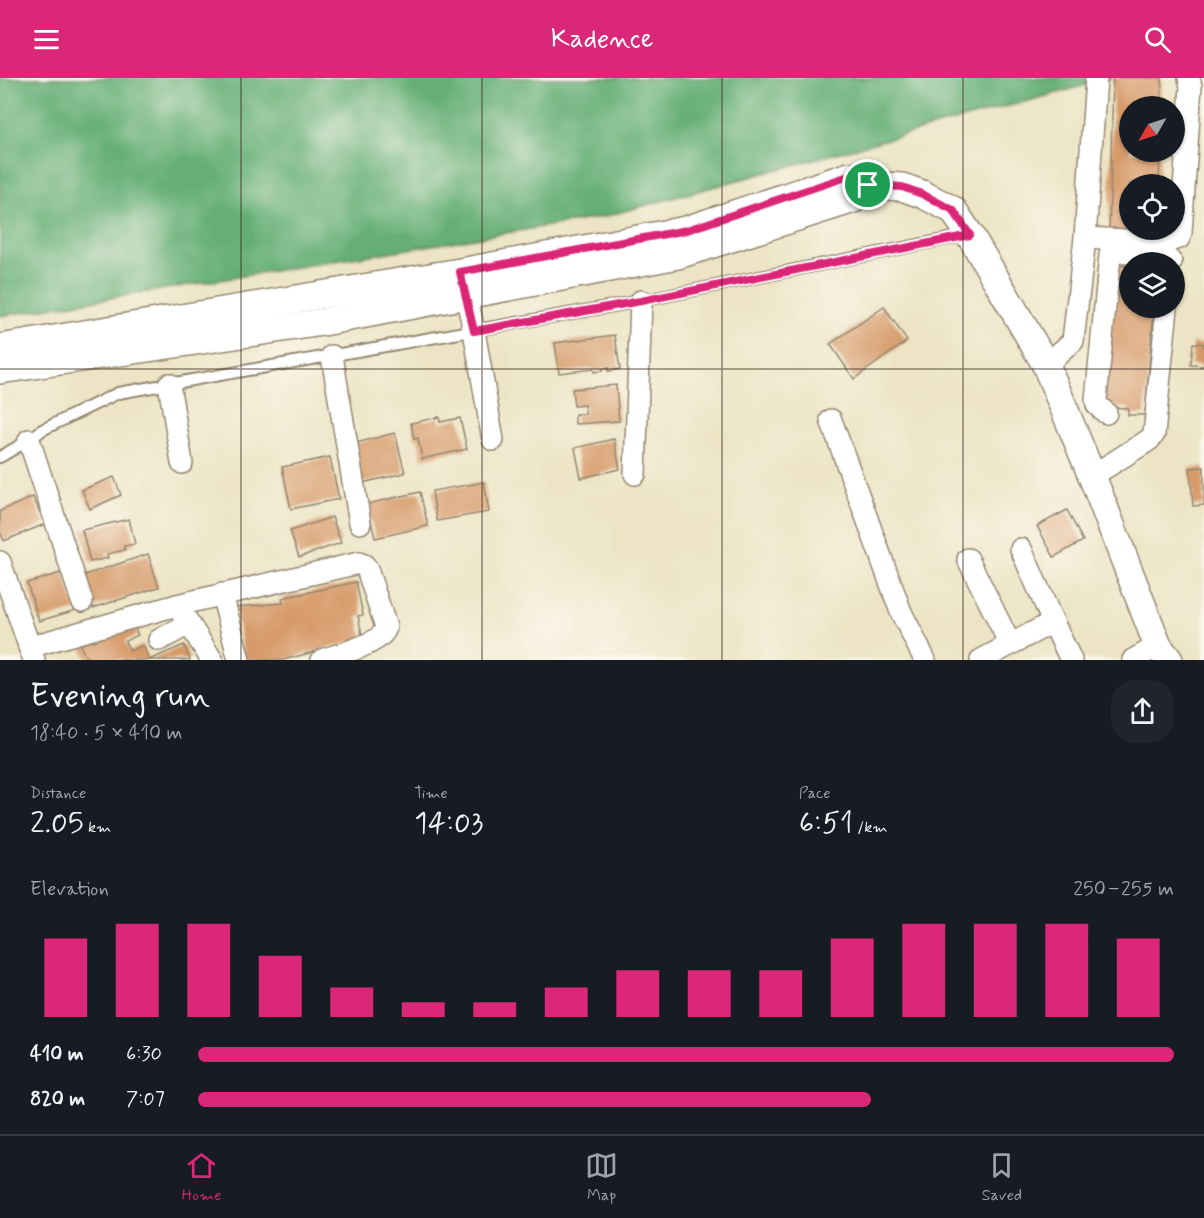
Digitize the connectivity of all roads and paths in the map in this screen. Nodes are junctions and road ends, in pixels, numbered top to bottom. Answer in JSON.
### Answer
{"nodes":[{"id":1,"x":1096,"y":78,"type":"edge"},
{"id":2,"x":1189,"y":78,"type":"edge"},
{"id":3,"x":1101,"y":128,"type":"dead end"},
{"id":4,"x":1090,"y":171,"type":"junction"},
{"id":5,"x":970,"y":235,"type":"junction"},
{"id":6,"x":1085,"y":238,"type":"junction"},
{"id":7,"x":1119,"y":252,"type":"edge"},
{"id":8,"x":463,"y":284,"type":"junction"},
{"id":9,"x":641,"y":301,"type":"junction"},
{"id":10,"x":1166,"y":318,"type":"edge"},
{"id":11,"x":474,"y":331,"type":"junction"},
{"id":12,"x":1073,"y":341,"type":"junction"},
{"id":13,"x":0,"y":348,"type":"edge"},
{"id":14,"x":332,"y":356,"type":"junction"},
{"id":15,"x":1046,"y":365,"type":"junction"},
{"id":16,"x":0,"y":370,"type":"edge"},
{"id":17,"x":1154,"y":375,"type":"dead end"},
{"id":18,"x":169,"y":384,"type":"junction"},
{"id":19,"x":1097,"y":384,"type":"junction"},
{"id":20,"x":1106,"y":413,"type":"dead end"},
{"id":21,"x":831,"y":420,"type":"dead end"},
{"id":22,"x":29,"y":440,"type":"junction"},
{"id":23,"x":493,"y":440,"type":"dead end"},
{"id":24,"x":0,"y":457,"type":"edge"},
{"id":25,"x":182,"y":463,"type":"dead end"},
{"id":26,"x":635,"y":474,"type":"dead end"},
{"id":27,"x":1092,"y":476,"type":"junction"},
{"id":28,"x":360,"y":523,"type":"dead end"},
{"id":29,"x":1021,"y":549,"type":"dead end"},
{"id":30,"x":968,"y":559,"type":"dead end"},
{"id":31,"x":1,"y":566,"type":"edge"},
{"id":32,"x":222,"y":594,"type":"junction"},
{"id":33,"x":82,"y":602,"type":"dead end"},
{"id":34,"x":177,"y":605,"type":"junction"},
{"id":35,"x":1053,"y":621,"type":"junction"},
{"id":36,"x":189,"y":624,"type":"junction"},
{"id":37,"x":159,"y":640,"type":"dead end"},
{"id":38,"x":1010,"y":644,"type":"junction"},
{"id":39,"x":32,"y":653,"type":"edge"},
{"id":40,"x":1163,"y":653,"type":"edge"},
{"id":41,"x":212,"y":660,"type":"edge"},
{"id":42,"x":239,"y":660,"type":"edge"},
{"id":43,"x":322,"y":660,"type":"edge"},
{"id":44,"x":925,"y":660,"type":"edge"},
{"id":45,"x":981,"y":660,"type":"edge"},
{"id":46,"x":1071,"y":660,"type":"edge"},
{"id":47,"x":1133,"y":660,"type":"edge"}],
"edges":[{"from":1,"to":4,"type":"street"},
{"from":2,"to":6,"type":"street"},
{"from":3,"to":4,"type":"street"},
{"from":4,"to":6,"type":"street"},
{"from":5,"to":8,"type":"street"},
{"from":5,"to":9,"type":"lane"},
{"from":5,"to":15,"type":"street"},
{"from":6,"to":12,"type":"street"},
{"from":7,"to":19,"type":"street"},
{"from":8,"to":11,"type":"street"},
{"from":8,"to":13,"type":"street"},
{"from":8,"to":16,"type":"street"},
{"from":9,"to":11,"type":"lane"},
{"from":9,"to":26,"type":"street"},
{"from":10,"to":17,"type":"street"},
{"from":10,"to":27,"type":"street"},
{"from":11,"to":14,"type":"lane"},
{"from":11,"to":23,"type":"street"},
{"from":12,"to":15,"type":"street"},
{"from":12,"to":19,"type":"street"},
{"from":14,"to":18,"type":"lane"},
{"from":14,"to":28,"type":"street"},
{"from":15,"to":27,"type":"street"},
{"from":18,"to":22,"type":"lane"},
{"from":18,"to":25,"type":"street"},
{"from":19,"to":20,"type":"street"},
{"from":21,"to":44,"type":"street"},
{"from":22,"to":24,"type":"lane"},
{"from":22,"to":33,"type":"street"},
{"from":27,"to":40,"type":"street"},
{"from":29,"to":35,"type":"street"},
{"from":30,"to":38,"type":"street"},
{"from":31,"to":39,"type":"street"},
{"from":32,"to":34,"type":"street"},
{"from":32,"to":42,"type":"street"},
{"from":32,"to":43,"type":"street"},
{"from":34,"to":36,"type":"street"},
{"from":34,"to":39,"type":"street"},
{"from":35,"to":38,"type":"street"},
{"from":35,"to":46,"type":"street"},
{"from":36,"to":37,"type":"street"},
{"from":36,"to":41,"type":"street"},
{"from":38,"to":45,"type":"street"},
{"from":40,"to":47,"type":"street"}]}
